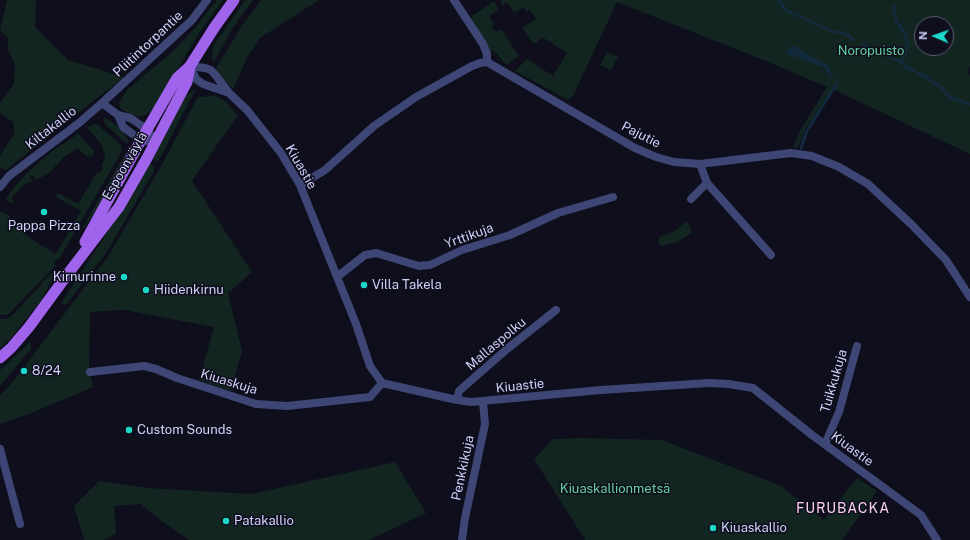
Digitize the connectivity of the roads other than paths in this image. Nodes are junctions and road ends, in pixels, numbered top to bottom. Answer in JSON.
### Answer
{"nodes":[{"id":1,"x":207,"y":0,"type":"edge"},
{"id":2,"x":234,"y":0,"type":"edge"},
{"id":3,"x":454,"y":0,"type":"edge"},
{"id":4,"x":487,"y":62,"type":"junction"},
{"id":5,"x":190,"y":66,"type":"junction"},
{"id":6,"x":229,"y":93,"type":"junction"},
{"id":7,"x":102,"y":103,"type":"junction"},
{"id":8,"x":118,"y":115,"type":"junction"},
{"id":9,"x":148,"y":130,"type":"junction"},
{"id":10,"x":141,"y":140,"type":"junction"},
{"id":11,"x":155,"y":142,"type":"junction"},
{"id":12,"x":700,"y":164,"type":"junction"},
{"id":13,"x":706,"y":183,"type":"junction"},
{"id":14,"x":300,"y":185,"type":"junction"},
{"id":15,"x":0,"y":187,"type":"edge"},
{"id":16,"x":613,"y":197,"type":"dead end"},
{"id":17,"x":691,"y":199,"type":"dead end"},
{"id":18,"x":771,"y":255,"type":"dead end"},
{"id":19,"x":70,"y":271,"type":"junction"},
{"id":20,"x":337,"y":277,"type":"junction"},
{"id":21,"x":970,"y":297,"type":"edge"},
{"id":22,"x":556,"y":310,"type":"dead end"},
{"id":23,"x":857,"y":346,"type":"dead end"},
{"id":24,"x":0,"y":358,"type":"edge"},
{"id":25,"x":90,"y":372,"type":"dead end"},
{"id":26,"x":382,"y":383,"type":"junction"},
{"id":27,"x":457,"y":400,"type":"junction"},
{"id":28,"x":483,"y":402,"type":"junction"},
{"id":29,"x":825,"y":444,"type":"junction"},
{"id":30,"x":0,"y":450,"type":"edge"},
{"id":31,"x":20,"y":524,"type":"dead end"},
{"id":32,"x":462,"y":540,"type":"edge"},
{"id":33,"x":937,"y":540,"type":"edge"}],
"edges":[{"from":1,"to":7,"type":"street","name":"Pliitintorpantie"},
{"from":2,"to":5,"type":"main road","name":"Espoonväylä"},
{"from":3,"to":4,"type":"street"},
{"from":4,"to":12,"type":"street","name":"Pajutie"},
{"from":4,"to":14,"type":"street"},
{"from":5,"to":6,"type":"street","name":"Kiuastie"},
{"from":5,"to":6,"type":"street","name":"Kiuastie"},
{"from":5,"to":9,"type":"main road","name":"Espoonväylä"},
{"from":5,"to":11,"type":"main road","name":"Espoonväylä"},
{"from":6,"to":14,"type":"street","name":"Kiuastie"},
{"from":7,"to":8,"type":"street"},
{"from":7,"to":15,"type":"street","name":"Kiltakallio"},
{"from":8,"to":9,"type":"street"},
{"from":8,"to":10,"type":"street"},
{"from":9,"to":10,"type":"main road","name":"Espoonväylä"},
{"from":9,"to":11,"type":"street"},
{"from":10,"to":11,"type":"street"},
{"from":10,"to":19,"type":"main road","name":"Espoonväylä"},
{"from":11,"to":19,"type":"main road","name":"Espoonväylä"},
{"from":12,"to":13,"type":"street"},
{"from":12,"to":21,"type":"street","name":"Pajutie"},
{"from":13,"to":17,"type":"street"},
{"from":13,"to":18,"type":"street"},
{"from":14,"to":20,"type":"street","name":"Kiuastie"},
{"from":16,"to":20,"type":"street","name":"Yrttikuja"},
{"from":19,"to":24,"type":"main road","name":"Espoonväylä"},
{"from":20,"to":26,"type":"street","name":"Kiuastie"},
{"from":22,"to":27,"type":"street","name":"Mallaspolku"},
{"from":23,"to":29,"type":"street","name":"Tuikkukuja"},
{"from":25,"to":26,"type":"street","name":"Kiuaskuja"},
{"from":26,"to":27,"type":"street","name":"Kiuastie"},
{"from":27,"to":28,"type":"street","name":"Kiuastie"},
{"from":28,"to":29,"type":"street","name":"Kiuastie"},
{"from":28,"to":32,"type":"street","name":"Penkkikuja"},
{"from":29,"to":33,"type":"street","name":"Kiuastie"},
{"from":30,"to":31,"type":"street"}]}
